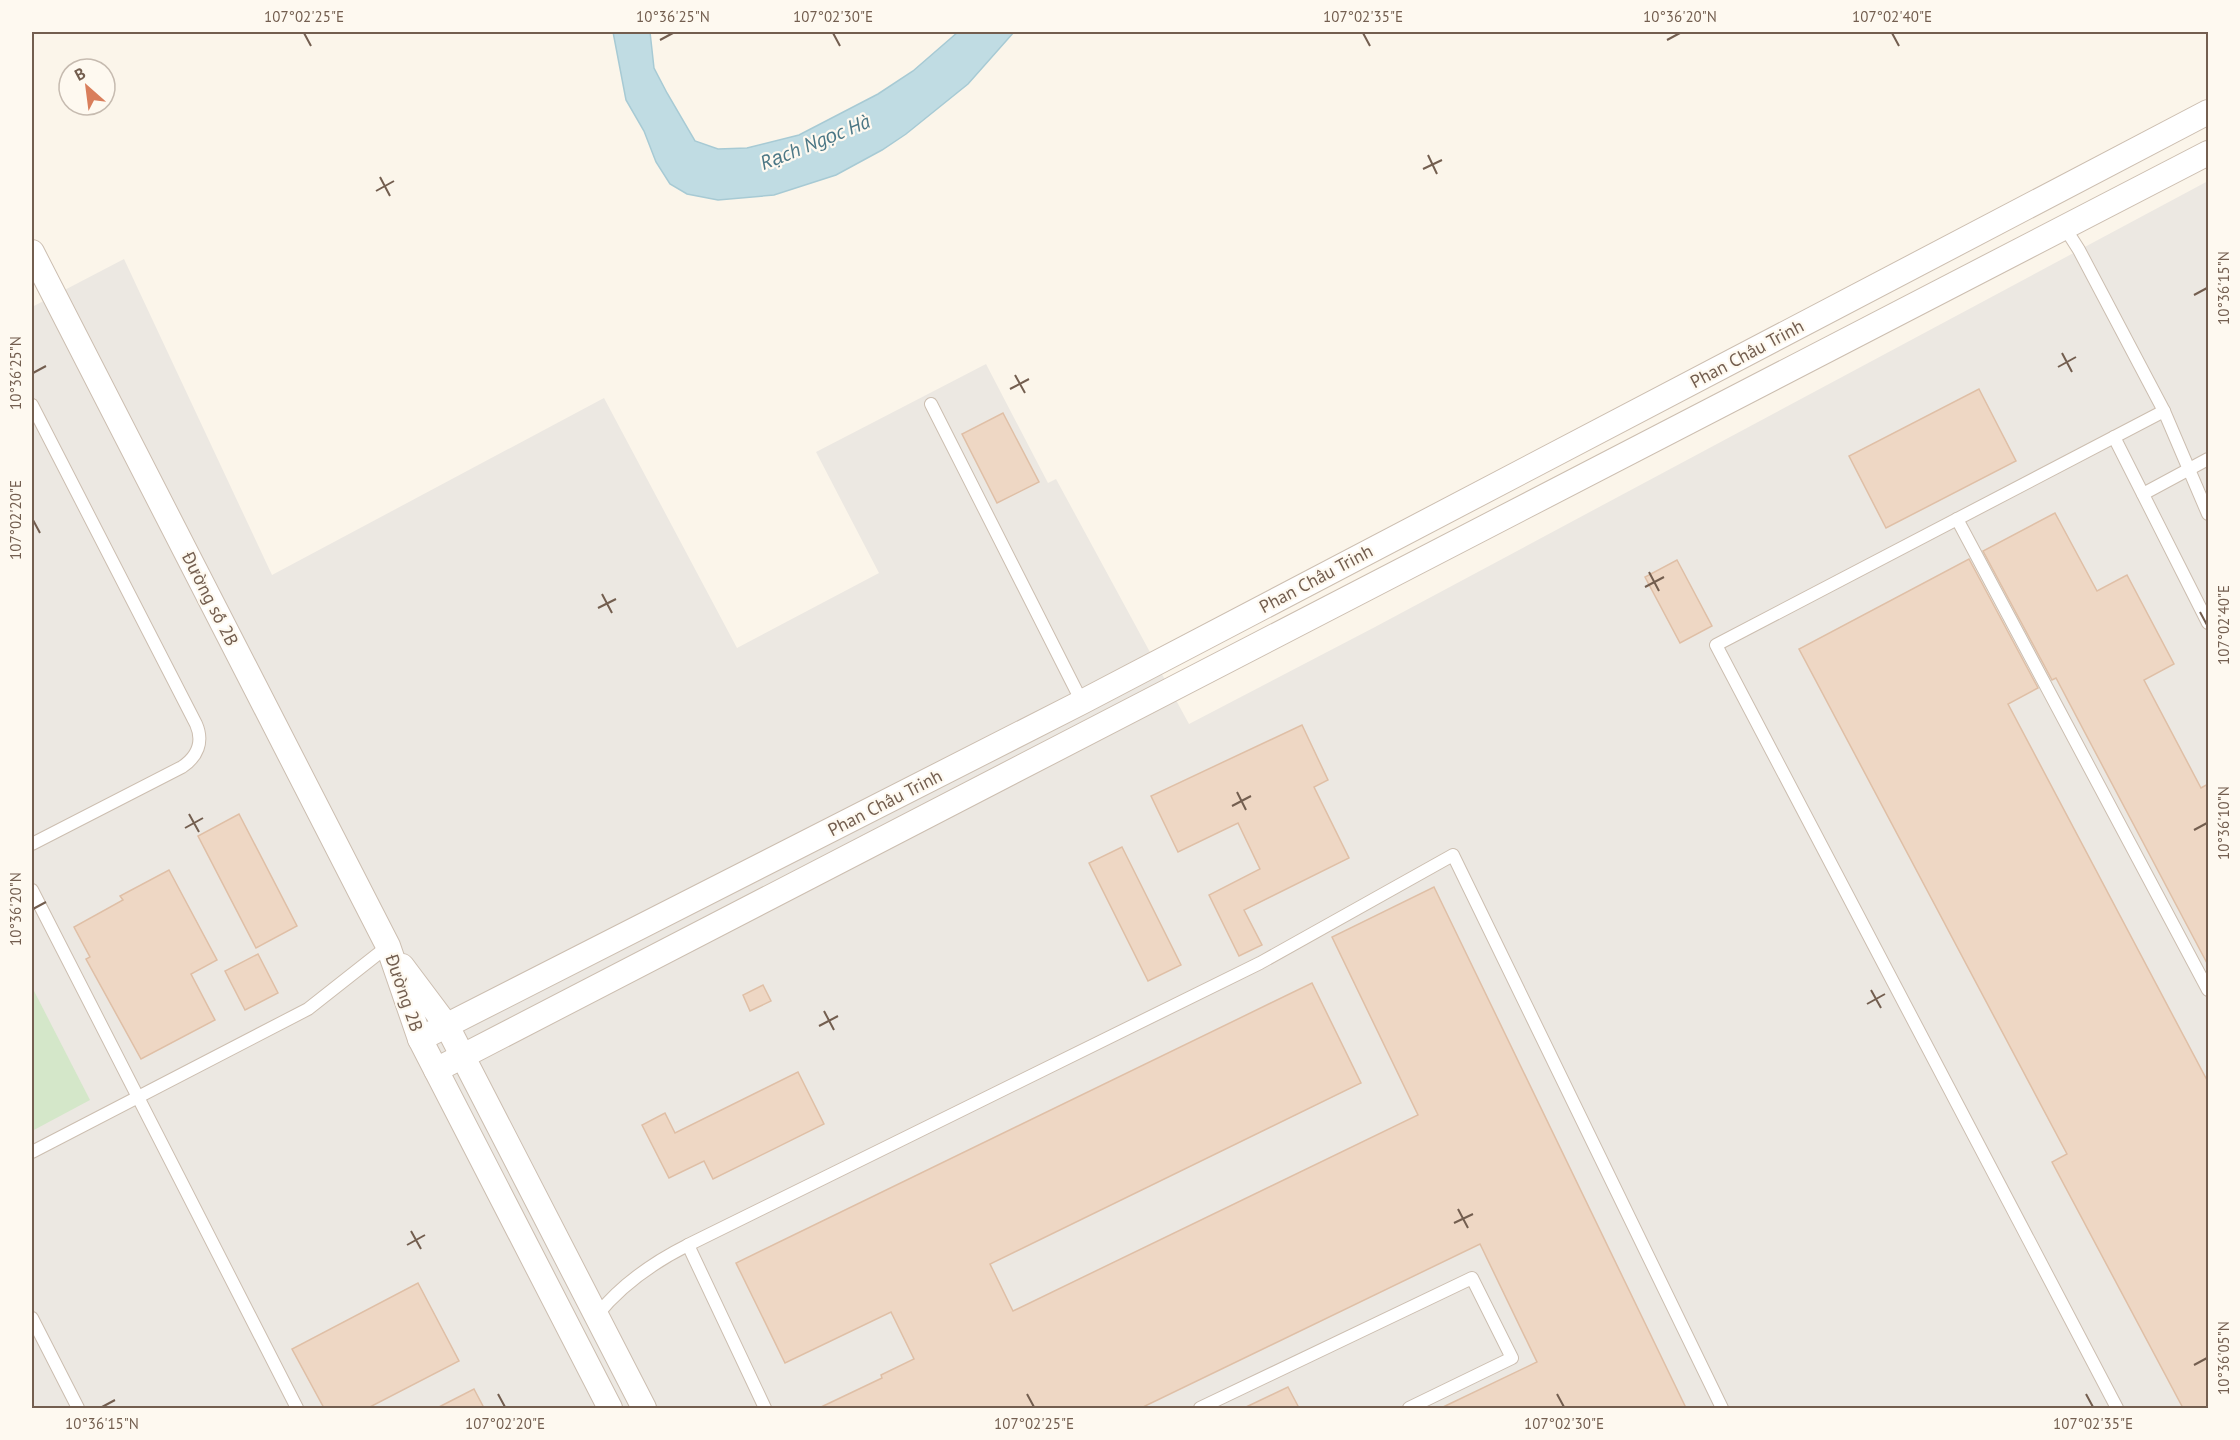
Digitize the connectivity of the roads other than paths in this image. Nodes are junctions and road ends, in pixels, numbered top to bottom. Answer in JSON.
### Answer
{"nodes":[{"id":1,"x":2208,"y":112,"type":"edge"},
{"id":2,"x":2208,"y":153,"type":"edge"},
{"id":3,"x":2065,"y":228,"type":"junction"},
{"id":4,"x":32,"y":252,"type":"edge"},
{"id":5,"x":931,"y":404,"type":"dead end"},
{"id":6,"x":32,"y":405,"type":"edge"},
{"id":7,"x":2164,"y":411,"type":"junction"},
{"id":8,"x":2114,"y":437,"type":"junction"},
{"id":9,"x":2208,"y":459,"type":"edge"},
{"id":10,"x":2190,"y":469,"type":"junction"},
{"id":11,"x":2143,"y":494,"type":"junction"},
{"id":12,"x":2208,"y":514,"type":"edge"},
{"id":13,"x":1957,"y":519,"type":"junction"},
{"id":14,"x":2208,"y":623,"type":"edge"},
{"id":15,"x":1082,"y":702,"type":"junction"},
{"id":16,"x":32,"y":844,"type":"edge"},
{"id":17,"x":32,"y":890,"type":"edge"},
{"id":18,"x":388,"y":946,"type":"junction"},
{"id":19,"x":2208,"y":990,"type":"edge"},
{"id":20,"x":447,"y":1026,"type":"junction"},
{"id":21,"x":420,"y":1039,"type":"junction"},
{"id":22,"x":463,"y":1057,"type":"junction"},
{"id":23,"x":436,"y":1070,"type":"junction"},
{"id":24,"x":138,"y":1097,"type":"junction"},
{"id":25,"x":32,"y":1152,"type":"edge"},
{"id":26,"x":688,"y":1245,"type":"junction"},
{"id":27,"x":597,"y":1315,"type":"junction"},
{"id":28,"x":32,"y":1318,"type":"edge"},
{"id":29,"x":78,"y":1408,"type":"edge"},
{"id":30,"x":297,"y":1408,"type":"edge"},
{"id":31,"x":610,"y":1408,"type":"edge"},
{"id":32,"x":644,"y":1408,"type":"edge"},
{"id":33,"x":765,"y":1408,"type":"edge"},
{"id":34,"x":1201,"y":1408,"type":"edge"},
{"id":35,"x":1409,"y":1408,"type":"edge"},
{"id":36,"x":1722,"y":1408,"type":"edge"},
{"id":37,"x":2117,"y":1408,"type":"edge"}],
"edges":[{"from":1,"to":15,"type":"street","name":"Phan Châu Trinh"},
{"from":2,"to":3,"type":"street","name":"Phan Châu Trinh"},
{"from":3,"to":7,"type":"lane"},
{"from":3,"to":22,"type":"street","name":"Phan Châu Trinh"},
{"from":4,"to":18,"type":"street","name":"Đường số 2B"},
{"from":5,"to":15,"type":"lane"},
{"from":6,"to":16,"type":"lane"},
{"from":7,"to":8,"type":"lane"},
{"from":7,"to":10,"type":"lane"},
{"from":8,"to":11,"type":"lane"},
{"from":8,"to":13,"type":"lane"},
{"from":9,"to":10,"type":"lane"},
{"from":10,"to":11,"type":"lane"},
{"from":10,"to":12,"type":"lane"},
{"from":11,"to":14,"type":"lane"},
{"from":13,"to":19,"type":"lane"},
{"from":13,"to":37,"type":"lane"},
{"from":15,"to":20,"type":"street","name":"Phan Châu Trinh"},
{"from":17,"to":24,"type":"lane"},
{"from":18,"to":20,"type":"street","name":"Đường 2B"},
{"from":18,"to":21,"type":"street","name":"Đường 2B"},
{"from":18,"to":24,"type":"lane"},
{"from":20,"to":21,"type":"street","name":"Phan Châu Trinh"},
{"from":20,"to":22,"type":"street","name":"Đường 2B"},
{"from":21,"to":23,"type":"street","name":"Đường 2B"},
{"from":22,"to":23,"type":"street","name":"Phan Châu Trinh"},
{"from":22,"to":27,"type":"street","name":"Đường 2B"},
{"from":23,"to":31,"type":"street","name":"Đường 2B"},
{"from":24,"to":25,"type":"lane"},
{"from":24,"to":30,"type":"lane"},
{"from":26,"to":27,"type":"lane"},
{"from":26,"to":33,"type":"lane"},
{"from":26,"to":36,"type":"lane"},
{"from":27,"to":32,"type":"street","name":"Đường 2B"},
{"from":28,"to":29,"type":"lane"},
{"from":34,"to":35,"type":"lane"}]}
